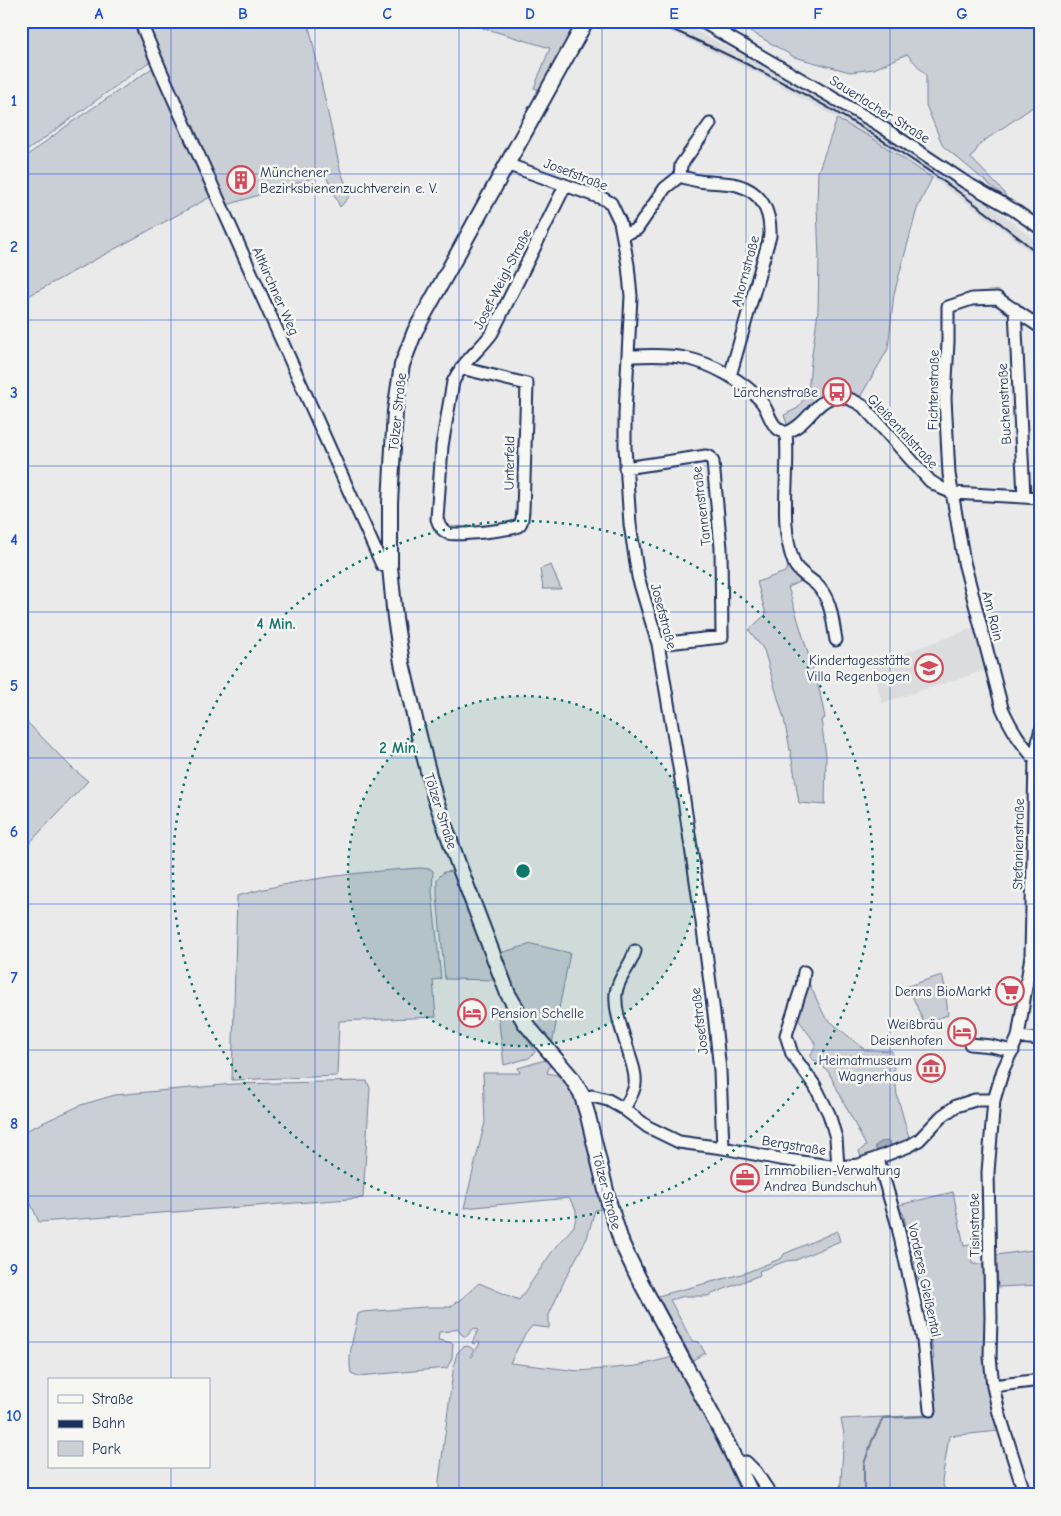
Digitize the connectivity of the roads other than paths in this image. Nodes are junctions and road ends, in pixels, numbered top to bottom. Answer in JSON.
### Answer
{"nodes":[{"id":1,"x":140,"y":21,"type":"edge"},
{"id":2,"x":586,"y":21,"type":"edge"},
{"id":3,"x":700,"y":21,"type":"edge"},
{"id":4,"x":710,"y":124,"type":"dead end"},
{"id":5,"x":506,"y":164,"type":"junction"},
{"id":6,"x":680,"y":176,"type":"junction"},
{"id":7,"x":565,"y":186,"type":"junction"},
{"id":8,"x":1040,"y":228,"type":"edge"},
{"id":9,"x":623,"y":235,"type":"junction"},
{"id":10,"x":1015,"y":309,"type":"junction"},
{"id":11,"x":1040,"y":327,"type":"edge"},
{"id":12,"x":628,"y":356,"type":"junction"},
{"id":13,"x":462,"y":368,"type":"junction"},
{"id":14,"x":730,"y":376,"type":"junction"},
{"id":15,"x":786,"y":434,"type":"junction"},
{"id":16,"x":625,"y":468,"type":"junction"},
{"id":17,"x":949,"y":474,"type":"junction"},
{"id":18,"x":930,"y":481,"type":"junction"},
{"id":19,"x":953,"y":493,"type":"junction"},
{"id":20,"x":1024,"y":497,"type":"junction"},
{"id":21,"x":1040,"y":498,"type":"edge"},
{"id":22,"x":439,"y":526,"type":"joint"},
{"id":23,"x":390,"y":567,"type":"junction"},
{"id":24,"x":836,"y":640,"type":"dead end"},
{"id":25,"x":658,"y":644,"type":"junction"},
{"id":26,"x":1039,"y":734,"type":"edge"},
{"id":27,"x":1020,"y":742,"type":"junction"},
{"id":28,"x":1035,"y":759,"type":"junction"},
{"id":29,"x":1037,"y":772,"type":"edge"},
{"id":30,"x":635,"y":951,"type":"dead end"},
{"id":31,"x":1035,"y":956,"type":"edge"},
{"id":32,"x":804,"y":972,"type":"dead end"},
{"id":33,"x":1018,"y":1037,"type":"junction"},
{"id":34,"x":1040,"y":1039,"type":"edge"},
{"id":35,"x":970,"y":1044,"type":"dead end"},
{"id":36,"x":1013,"y":1051,"type":"junction"},
{"id":37,"x":582,"y":1098,"type":"junction"},
{"id":38,"x":994,"y":1100,"type":"junction"},
{"id":39,"x":624,"y":1109,"type":"junction"},
{"id":40,"x":723,"y":1148,"type":"junction"},
{"id":41,"x":878,"y":1159,"type":"junction"},
{"id":42,"x":838,"y":1168,"type":"junction"},
{"id":43,"x":1040,"y":1380,"type":"edge"},
{"id":44,"x":993,"y":1386,"type":"junction"},
{"id":45,"x":930,"y":1410,"type":"dead end"},
{"id":46,"x":737,"y":1464,"type":"junction"},
{"id":47,"x":752,"y":1495,"type":"edge"},
{"id":48,"x":772,"y":1495,"type":"edge"},
{"id":49,"x":1025,"y":1495,"type":"edge"}],
"edges":[{"from":1,"to":23,"type":"street","name":"Altkirchner Weg"},
{"from":2,"to":5,"type":"main road","name":"Tölzer Straße"},
{"from":3,"to":8,"type":"street","name":"Sauerlacher Straße"},
{"from":4,"to":6,"type":"street"},
{"from":5,"to":7,"type":"street","name":"Josefstraße"},
{"from":5,"to":23,"type":"main road","name":"Tölzer Straße"},
{"from":6,"to":9,"type":"street"},
{"from":6,"to":14,"type":"street","name":"Ahornstraße"},
{"from":7,"to":9,"type":"street","name":"Josefstraße"},
{"from":7,"to":13,"type":"street","name":"Josef-Weigl-Straße"},
{"from":9,"to":12,"type":"street","name":"Josefstraße"},
{"from":10,"to":11,"type":"street"},
{"from":10,"to":17,"type":"street","name":"Fichtenstraße"},
{"from":10,"to":20,"type":"street","name":"Buchenstraße"},
{"from":12,"to":14,"type":"street"},
{"from":12,"to":16,"type":"street","name":"Josefstraße"},
{"from":13,"to":22,"type":"street","name":"Josef-Weigl-Straße"},
{"from":13,"to":22,"type":"street","name":"Unterfeld"},
{"from":14,"to":15,"type":"street"},
{"from":15,"to":18,"type":"street","name":"Gleißentalstraße"},
{"from":15,"to":24,"type":"street"},
{"from":16,"to":25,"type":"street","name":"Josefstraße"},
{"from":16,"to":25,"type":"street","name":"Tannenstraße"},
{"from":17,"to":18,"type":"street"},
{"from":17,"to":19,"type":"street","name":"Fichtenstraße"},
{"from":18,"to":19,"type":"street","name":"Gleißentalstraße"},
{"from":19,"to":20,"type":"street","name":"Gleißentalstraße"},
{"from":19,"to":27,"type":"street","name":"Am Rain"},
{"from":20,"to":21,"type":"street","name":"Gleißentalstraße"},
{"from":23,"to":37,"type":"main road","name":"Tölzer Straße"},
{"from":25,"to":40,"type":"street","name":"Josefstraße"},
{"from":26,"to":27,"type":"street"},
{"from":26,"to":28,"type":"street","name":"Stefanienstraße"},
{"from":27,"to":28,"type":"street","name":"Am Rain"},
{"from":28,"to":29,"type":"street","name":"Stefanienstraße"},
{"from":29,"to":31,"type":"street","name":"Stefanienstraße"},
{"from":30,"to":39,"type":"street"},
{"from":31,"to":33,"type":"street","name":"Tisinstraße"},
{"from":32,"to":42,"type":"street"},
{"from":33,"to":34,"type":"street"},
{"from":33,"to":36,"type":"street","name":"Tisinstraße"},
{"from":35,"to":36,"type":"street"},
{"from":36,"to":38,"type":"street","name":"Tisinstraße"},
{"from":37,"to":39,"type":"street","name":"Bergstraße"},
{"from":37,"to":46,"type":"main road","name":"Tölzer Straße"},
{"from":38,"to":41,"type":"street","name":"Bergstraße"},
{"from":38,"to":44,"type":"street","name":"Tisinstraße"},
{"from":39,"to":40,"type":"street","name":"Bergstraße"},
{"from":40,"to":42,"type":"street","name":"Bergstraße"},
{"from":41,"to":42,"type":"street","name":"Bergstraße"},
{"from":41,"to":45,"type":"street","name":"Vorderes Gleißental"},
{"from":43,"to":44,"type":"street"},
{"from":44,"to":49,"type":"street","name":"Tisinstraße"},
{"from":46,"to":47,"type":"main road","name":"Tölzer Straße"},
{"from":46,"to":48,"type":"street"}]}
